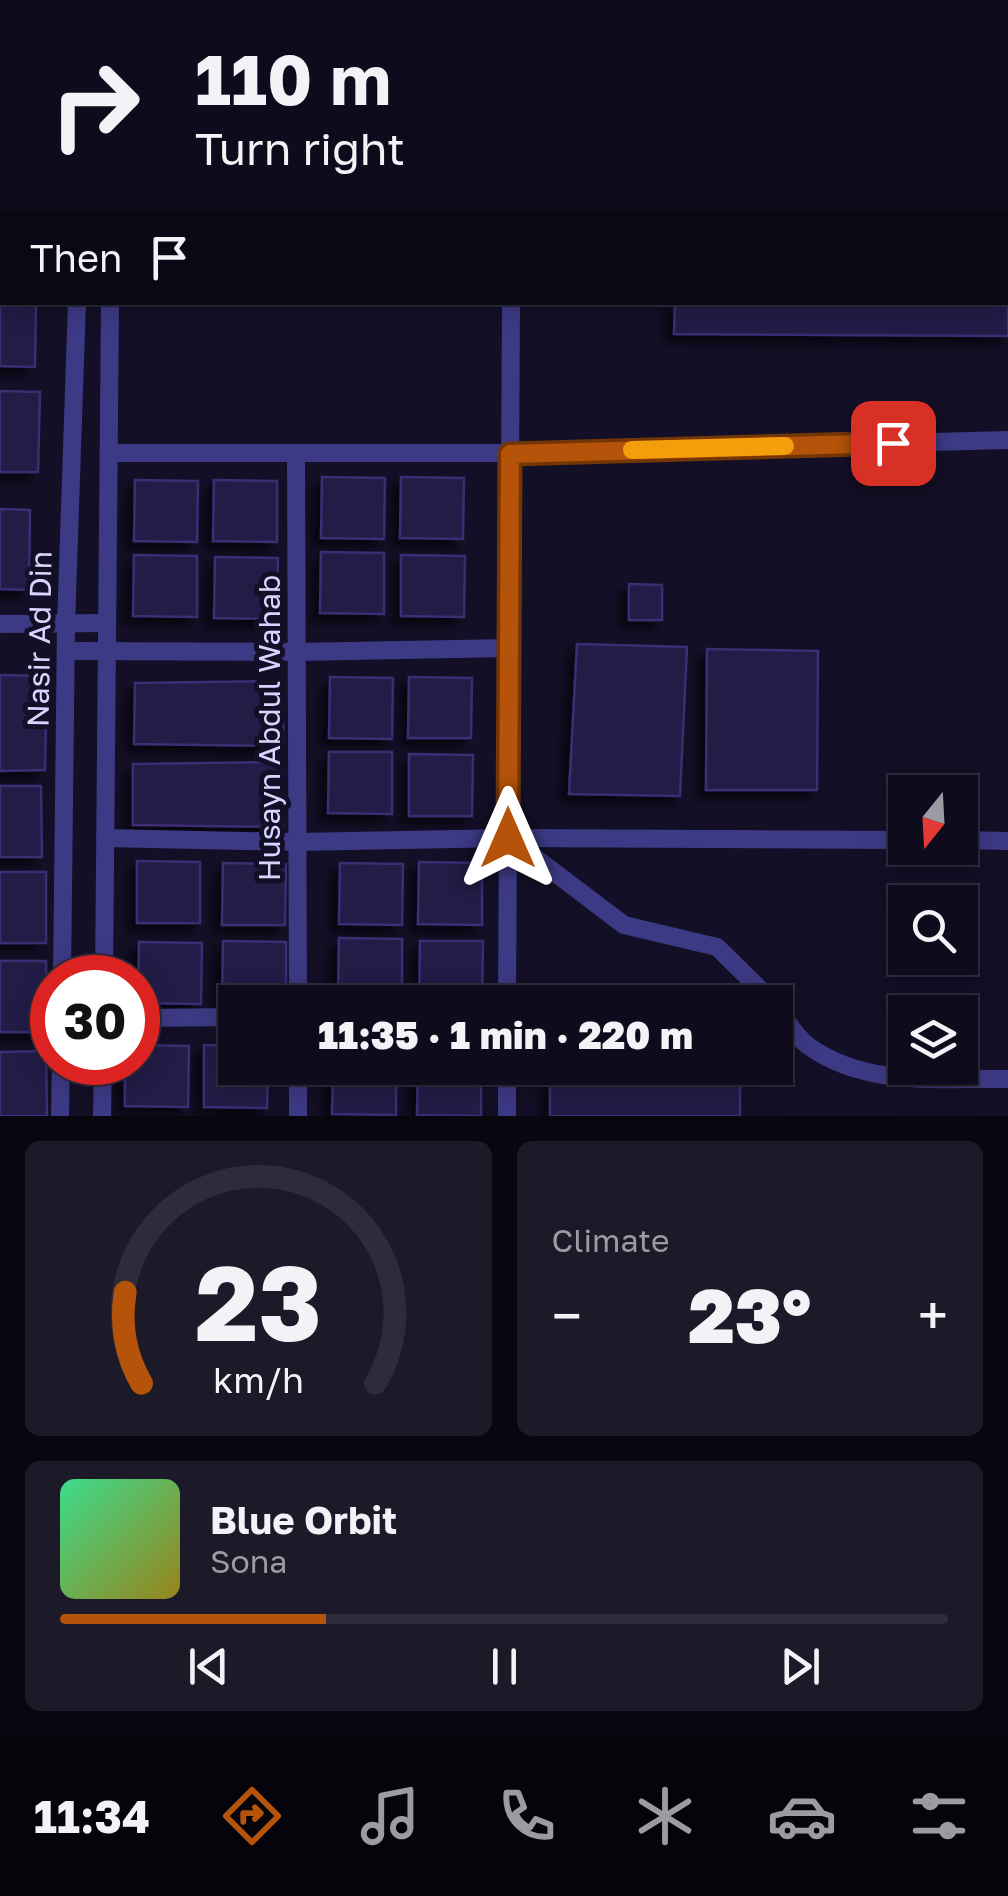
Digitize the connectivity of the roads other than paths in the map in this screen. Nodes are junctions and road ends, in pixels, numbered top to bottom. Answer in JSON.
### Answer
{"nodes":[{"id":1,"x":77,"y":305,"type":"edge"},
{"id":2,"x":110,"y":305,"type":"edge"},
{"id":3,"x":510,"y":305,"type":"edge"},
{"id":4,"x":1008,"y":440,"type":"edge"},
{"id":5,"x":109,"y":453,"type":"junction"},
{"id":6,"x":296,"y":453,"type":"junction"},
{"id":7,"x":510,"y":454,"type":"junction"},
{"id":8,"x":0,"y":624,"type":"edge"},
{"id":9,"x":107,"y":624,"type":"junction"},
{"id":10,"x":66,"y":625,"type":"junction"},
{"id":11,"x":509,"y":648,"type":"junction"},
{"id":12,"x":66,"y":651,"type":"junction"},
{"id":13,"x":107,"y":652,"type":"junction"},
{"id":14,"x":296,"y":652,"type":"junction"},
{"id":15,"x":105,"y":838,"type":"junction"},
{"id":16,"x":508,"y":838,"type":"junction"},
{"id":17,"x":888,"y":840,"type":"edge"},
{"id":18,"x":978,"y":840,"type":"edge"},
{"id":19,"x":1008,"y":841,"type":"edge"},
{"id":20,"x":297,"y":842,"type":"junction"},
{"id":21,"x":62,"y":955,"type":"edge"},
{"id":22,"x":104,"y":955,"type":"edge"},
{"id":23,"x":298,"y":985,"type":"edge"},
{"id":24,"x":507,"y":985,"type":"edge"},
{"id":25,"x":755,"y":985,"type":"edge"},
{"id":26,"x":160,"y":1018,"type":"edge"},
{"id":27,"x":218,"y":1018,"type":"edge"},
{"id":28,"x":793,"y":1028,"type":"edge"},
{"id":29,"x":1008,"y":1079,"type":"edge"},
{"id":30,"x":61,"y":1085,"type":"edge"},
{"id":31,"x":103,"y":1085,"type":"edge"},
{"id":32,"x":298,"y":1085,"type":"edge"},
{"id":33,"x":507,"y":1085,"type":"edge"},
{"id":34,"x":60,"y":1116,"type":"edge"},
{"id":35,"x":102,"y":1116,"type":"edge"},
{"id":36,"x":298,"y":1116,"type":"edge"},
{"id":37,"x":507,"y":1116,"type":"edge"}],
"edges":[{"from":1,"to":10,"type":"street","name":"Nasir Ad Din"},
{"from":2,"to":5,"type":"street"},
{"from":3,"to":7,"type":"street"},
{"from":4,"to":7,"type":"street"},
{"from":5,"to":6,"type":"street"},
{"from":5,"to":9,"type":"street"},
{"from":6,"to":7,"type":"street"},
{"from":6,"to":14,"type":"street","name":"Husayn Abdul Wahab"},
{"from":7,"to":11,"type":"street"},
{"from":8,"to":10,"type":"street"},
{"from":9,"to":10,"type":"street"},
{"from":9,"to":13,"type":"street"},
{"from":10,"to":12,"type":"street","name":"Nasir Ad Din"},
{"from":11,"to":14,"type":"street"},
{"from":11,"to":16,"type":"street"},
{"from":12,"to":13,"type":"street"},
{"from":12,"to":21,"type":"street","name":"Nasir Ad Din"},
{"from":13,"to":14,"type":"street"},
{"from":13,"to":15,"type":"street"},
{"from":14,"to":20,"type":"street","name":"Husayn Abdul Wahab"},
{"from":15,"to":20,"type":"street"},
{"from":15,"to":22,"type":"street"},
{"from":16,"to":17,"type":"street"},
{"from":16,"to":20,"type":"street"},
{"from":16,"to":24,"type":"street"},
{"from":16,"to":25,"type":"street"},
{"from":18,"to":19,"type":"street"},
{"from":20,"to":23,"type":"street","name":"Husayn Abdul Wahab"},
{"from":26,"to":27,"type":"street"},
{"from":28,"to":29,"type":"street"},
{"from":30,"to":34,"type":"street"},
{"from":31,"to":35,"type":"street"},
{"from":32,"to":36,"type":"street"},
{"from":33,"to":37,"type":"street"}]}
